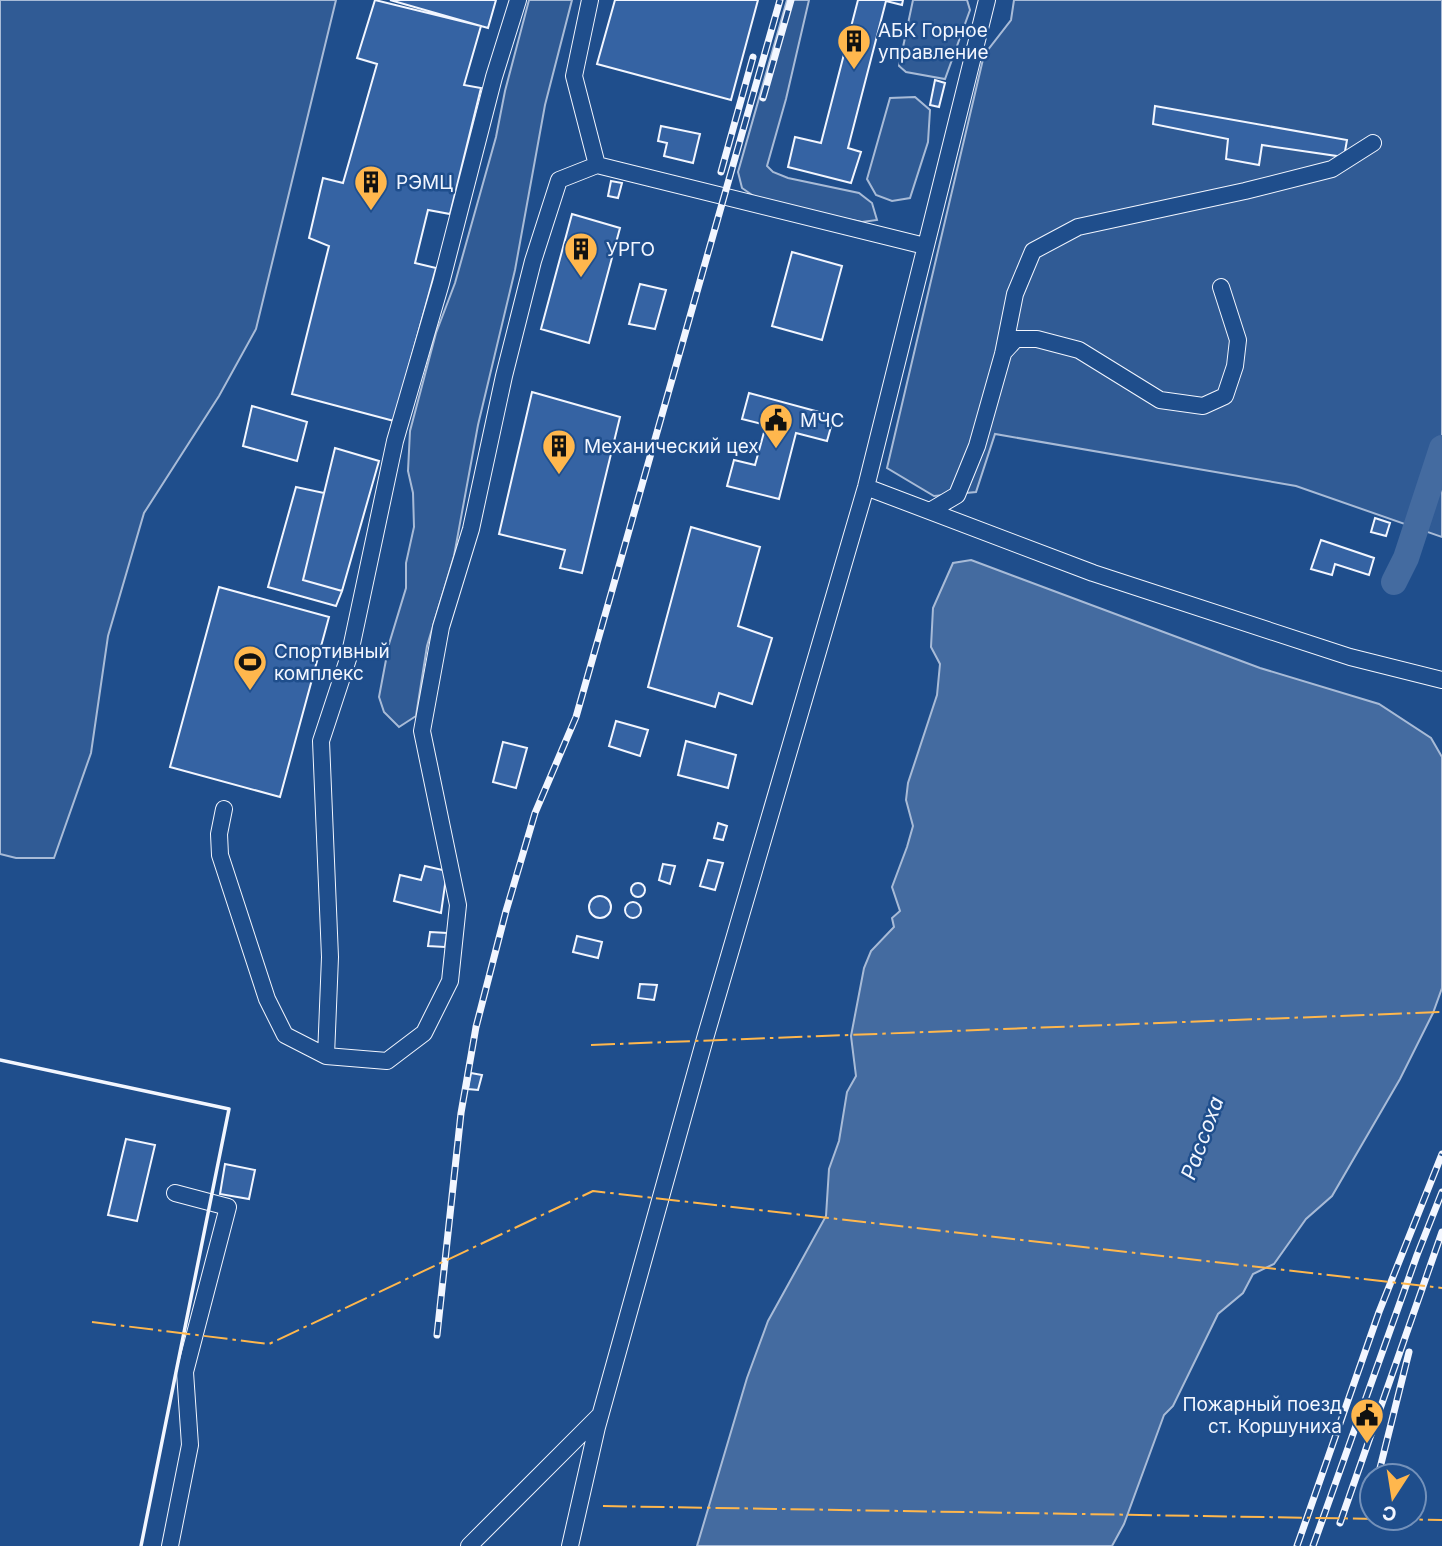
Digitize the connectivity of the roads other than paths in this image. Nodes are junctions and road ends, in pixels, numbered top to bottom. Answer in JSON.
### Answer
{"nodes":[{"id":1,"x":518,"y":0,"type":"edge"},
{"id":2,"x":590,"y":0,"type":"edge"},
{"id":3,"x":987,"y":0,"type":"edge"},
{"id":4,"x":1373,"y":143,"type":"dead end"},
{"id":5,"x":597,"y":165,"type":"junction"},
{"id":6,"x":925,"y":246,"type":"junction"},
{"id":7,"x":1221,"y":287,"type":"dead end"},
{"id":8,"x":1003,"y":354,"type":"junction"},
{"id":9,"x":866,"y":487,"type":"junction"},
{"id":10,"x":930,"y":511,"type":"junction"},
{"id":11,"x":1442,"y":680,"type":"edge"},
{"id":12,"x":224,"y":809,"type":"dead end"},
{"id":13,"x":326,"y":1056,"type":"junction"},
{"id":14,"x":175,"y":1193,"type":"dead end"},
{"id":15,"x":601,"y":1414,"type":"junction"},
{"id":16,"x":170,"y":1546,"type":"edge"},
{"id":17,"x":470,"y":1546,"type":"edge"},
{"id":18,"x":570,"y":1546,"type":"edge"}],
"edges":[{"from":1,"to":13,"type":"street"},
{"from":2,"to":5,"type":"street"},
{"from":3,"to":6,"type":"street"},
{"from":4,"to":8,"type":"street"},
{"from":5,"to":6,"type":"street"},
{"from":5,"to":13,"type":"street"},
{"from":6,"to":9,"type":"street"},
{"from":7,"to":8,"type":"street"},
{"from":8,"to":10,"type":"street"},
{"from":9,"to":10,"type":"street"},
{"from":9,"to":15,"type":"street"},
{"from":10,"to":11,"type":"street"},
{"from":12,"to":13,"type":"street"},
{"from":14,"to":16,"type":"street"},
{"from":15,"to":17,"type":"street"},
{"from":15,"to":18,"type":"street"}]}
